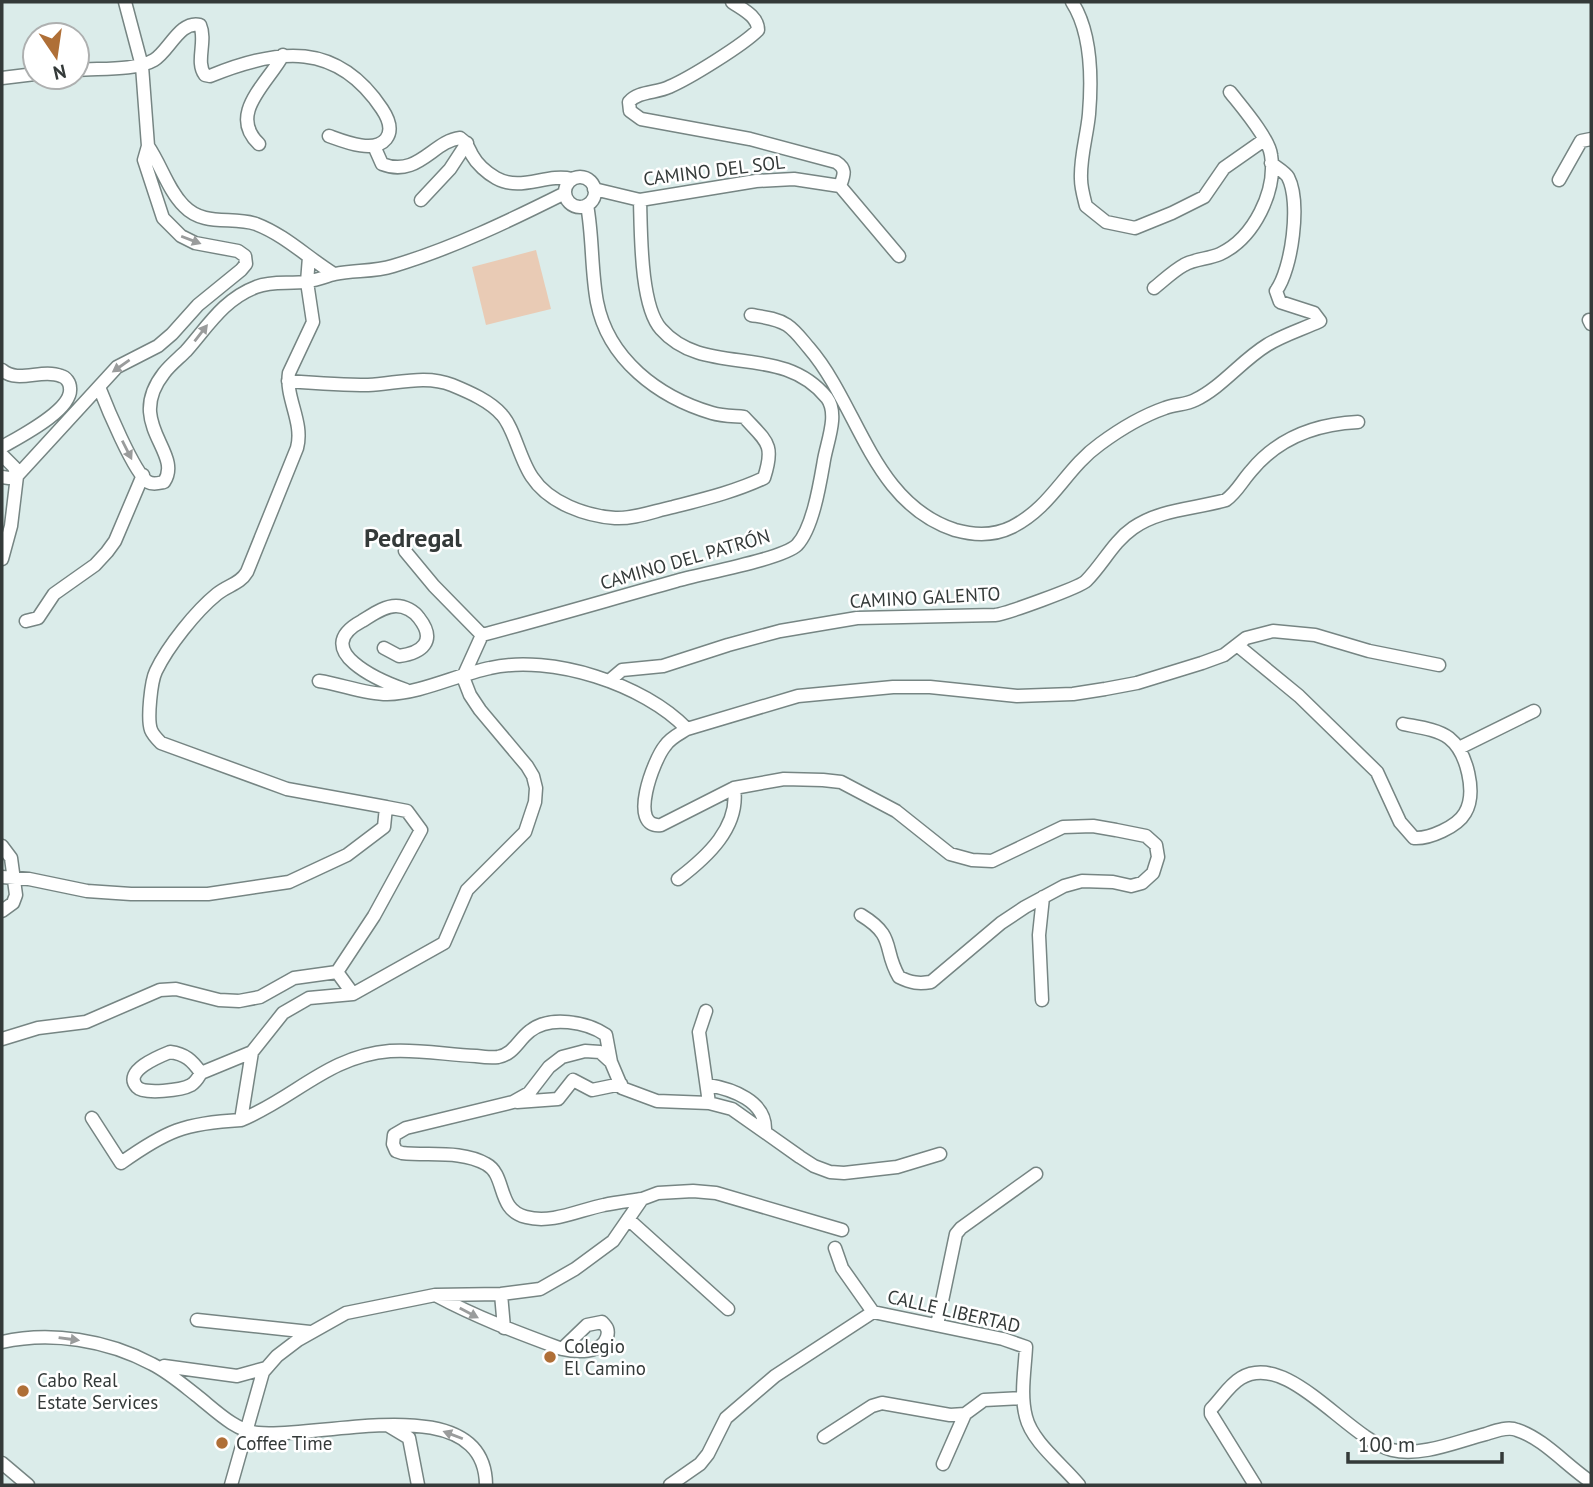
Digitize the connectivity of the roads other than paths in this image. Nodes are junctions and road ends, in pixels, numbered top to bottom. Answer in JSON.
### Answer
{"nodes":[{"id":1,"x":125,"y":2,"type":"edge"},
{"id":2,"x":732,"y":2,"type":"edge"},
{"id":3,"x":1072,"y":2,"type":"edge"},
{"id":4,"x":283,"y":55,"type":"junction"},
{"id":5,"x":142,"y":66,"type":"junction"},
{"id":6,"x":91,"y":69,"type":"edge"},
{"id":7,"x":21,"y":76,"type":"edge"},
{"id":8,"x":2,"y":78,"type":"edge"},
{"id":9,"x":1230,"y":92,"type":"dead end"},
{"id":10,"x":329,"y":136,"type":"dead end"},
{"id":11,"x":1591,"y":139,"type":"edge"},
{"id":12,"x":1264,"y":141,"type":"junction"},
{"id":13,"x":467,"y":143,"type":"junction"},
{"id":14,"x":259,"y":144,"type":"dead end"},
{"id":15,"x":148,"y":146,"type":"junction"},
{"id":16,"x":374,"y":146,"type":"junction"},
{"id":17,"x":1271,"y":163,"type":"junction"},
{"id":18,"x":572,"y":179,"type":"junction"},
{"id":19,"x":1559,"y":180,"type":"dead end"},
{"id":20,"x":840,"y":186,"type":"junction"},
{"id":21,"x":594,"y":189,"type":"junction"},
{"id":22,"x":565,"y":193,"type":"junction"},
{"id":23,"x":640,"y":200,"type":"junction"},
{"id":24,"x":421,"y":201,"type":"dead end"},
{"id":25,"x":587,"y":205,"type":"junction"},
{"id":26,"x":899,"y":256,"type":"dead end"},
{"id":27,"x":309,"y":257,"type":"junction"},
{"id":28,"x":334,"y":274,"type":"junction"},
{"id":29,"x":307,"y":282,"type":"junction"},
{"id":30,"x":1154,"y":288,"type":"dead end"},
{"id":31,"x":751,"y":315,"type":"dead end"},
{"id":32,"x":2,"y":370,"type":"edge"},
{"id":33,"x":288,"y":382,"type":"junction"},
{"id":34,"x":99,"y":387,"type":"junction"},
{"id":35,"x":828,"y":400,"type":"junction"},
{"id":36,"x":846,"y":407,"type":"junction"},
{"id":37,"x":1358,"y":422,"type":"dead end"},
{"id":38,"x":2,"y":447,"type":"edge"},
{"id":39,"x":2,"y":455,"type":"edge"},
{"id":40,"x":143,"y":475,"type":"junction"},
{"id":41,"x":17,"y":476,"type":"junction"},
{"id":42,"x":2,"y":477,"type":"edge"},
{"id":43,"x":405,"y":551,"type":"dead end"},
{"id":44,"x":2,"y":559,"type":"edge"},
{"id":45,"x":26,"y":621,"type":"dead end"},
{"id":46,"x":482,"y":635,"type":"junction"},
{"id":47,"x":1237,"y":645,"type":"junction"},
{"id":48,"x":384,"y":648,"type":"dead end"},
{"id":49,"x":1439,"y":664,"type":"dead end"},
{"id":50,"x":463,"y":677,"type":"junction"},
{"id":51,"x":319,"y":681,"type":"dead end"},
{"id":52,"x":609,"y":681,"type":"junction"},
{"id":53,"x":410,"y":692,"type":"junction"},
{"id":54,"x":1534,"y":712,"type":"dead end"},
{"id":55,"x":1403,"y":723,"type":"dead end"},
{"id":56,"x":687,"y":729,"type":"junction"},
{"id":57,"x":1459,"y":748,"type":"junction"},
{"id":58,"x":733,"y":788,"type":"junction"},
{"id":59,"x":386,"y":807,"type":"junction"},
{"id":60,"x":2,"y":846,"type":"edge"},
{"id":61,"x":7,"y":877,"type":"edge"},
{"id":62,"x":678,"y":879,"type":"dead end"},
{"id":63,"x":1043,"y":897,"type":"junction"},
{"id":64,"x":2,"y":911,"type":"edge"},
{"id":65,"x":861,"y":915,"type":"dead end"},
{"id":66,"x":337,"y":972,"type":"junction"},
{"id":67,"x":353,"y":994,"type":"junction"},
{"id":68,"x":1042,"y":999,"type":"dead end"},
{"id":69,"x":706,"y":1011,"type":"dead end"},
{"id":70,"x":2,"y":1039,"type":"edge"},
{"id":71,"x":251,"y":1052,"type":"junction"},
{"id":72,"x":611,"y":1062,"type":"junction"},
{"id":73,"x":201,"y":1073,"type":"junction"},
{"id":74,"x":621,"y":1084,"type":"junction"},
{"id":75,"x":708,"y":1085,"type":"junction"},
{"id":76,"x":513,"y":1102,"type":"junction"},
{"id":77,"x":709,"y":1103,"type":"junction"},
{"id":78,"x":92,"y":1118,"type":"dead end"},
{"id":79,"x":241,"y":1120,"type":"junction"},
{"id":80,"x":765,"y":1130,"type":"junction"},
{"id":81,"x":940,"y":1154,"type":"dead end"},
{"id":82,"x":1036,"y":1174,"type":"dead end"},
{"id":83,"x":642,"y":1199,"type":"junction"},
{"id":84,"x":628,"y":1219,"type":"junction"},
{"id":85,"x":842,"y":1230,"type":"dead end"},
{"id":86,"x":835,"y":1248,"type":"dead end"},
{"id":87,"x":501,"y":1294,"type":"junction"},
{"id":88,"x":435,"y":1295,"type":"junction"},
{"id":89,"x":728,"y":1309,"type":"dead end"},
{"id":90,"x":873,"y":1312,"type":"junction"},
{"id":91,"x":197,"y":1320,"type":"dead end"},
{"id":92,"x":937,"y":1325,"type":"junction"},
{"id":93,"x":504,"y":1328,"type":"junction"},
{"id":94,"x":310,"y":1332,"type":"junction"},
{"id":95,"x":2,"y":1342,"type":"edge"},
{"id":96,"x":562,"y":1349,"type":"dead end"},
{"id":97,"x":151,"y":1363,"type":"junction"},
{"id":98,"x":266,"y":1368,"type":"junction"},
{"id":99,"x":1023,"y":1398,"type":"junction"},
{"id":100,"x":965,"y":1414,"type":"junction"},
{"id":101,"x":389,"y":1426,"type":"junction"},
{"id":102,"x":248,"y":1432,"type":"junction"},
{"id":103,"x":824,"y":1437,"type":"dead end"},
{"id":104,"x":2,"y":1463,"type":"edge"},
{"id":105,"x":943,"y":1464,"type":"dead end"},
{"id":106,"x":19,"y":1482,"type":"edge"},
{"id":107,"x":1591,"y":1482,"type":"edge"},
{"id":108,"x":231,"y":1485,"type":"edge"},
{"id":109,"x":418,"y":1485,"type":"edge"},
{"id":110,"x":486,"y":1485,"type":"edge"},
{"id":111,"x":670,"y":1485,"type":"edge"},
{"id":112,"x":1079,"y":1485,"type":"edge"},
{"id":113,"x":1255,"y":1485,"type":"edge"}],
"edges":[{"from":1,"to":5,"type":"street"},
{"from":2,"to":20,"type":"street"},
{"from":3,"to":12,"type":"street"},
{"from":4,"to":5,"type":"street"},
{"from":4,"to":14,"type":"street"},
{"from":4,"to":16,"type":"street"},
{"from":5,"to":6,"type":"street"},
{"from":5,"to":15,"type":"street"},
{"from":7,"to":8,"type":"street"},
{"from":9,"to":12,"type":"street"},
{"from":10,"to":16,"type":"street"},
{"from":11,"to":19,"type":"street"},
{"from":12,"to":17,"type":"street"},
{"from":13,"to":16,"type":"street"},
{"from":13,"to":18,"type":"street"},
{"from":13,"to":24,"type":"street"},
{"from":15,"to":27,"type":"street"},
{"from":15,"to":34,"type":"street","one_way":true},
{"from":17,"to":30,"type":"street"},
{"from":17,"to":36,"type":"street"},
{"from":18,"to":21,"type":"street"},
{"from":18,"to":22,"type":"street"},
{"from":20,"to":23,"type":"street","name":"CAMINO DEL SOL"},
{"from":20,"to":26,"type":"street"},
{"from":21,"to":23,"type":"street","name":"CAMINO DEL SOL"},
{"from":21,"to":25,"type":"street"},
{"from":22,"to":25,"type":"street"},
{"from":22,"to":28,"type":"street"},
{"from":23,"to":35,"type":"street"},
{"from":25,"to":33,"type":"street"},
{"from":27,"to":28,"type":"street"},
{"from":27,"to":29,"type":"street"},
{"from":28,"to":29,"type":"street"},
{"from":29,"to":33,"type":"street"},
{"from":40,"to":29,"type":"street","one_way":true},
{"from":31,"to":36,"type":"street"},
{"from":32,"to":38,"type":"street"},
{"from":33,"to":59,"type":"street"},
{"from":34,"to":40,"type":"street","one_way":true},
{"from":34,"to":41,"type":"street"},
{"from":35,"to":36,"type":"street"},
{"from":35,"to":46,"type":"street","name":"CAMINO DEL PATRÓN"},
{"from":37,"to":52,"type":"street","name":"CAMINO GALENTO"},
{"from":39,"to":41,"type":"street"},
{"from":40,"to":45,"type":"street"},
{"from":41,"to":42,"type":"street"},
{"from":41,"to":44,"type":"street"},
{"from":43,"to":46,"type":"street"},
{"from":46,"to":50,"type":"street"},
{"from":47,"to":49,"type":"street"},
{"from":47,"to":56,"type":"street"},
{"from":47,"to":57,"type":"street"},
{"from":48,"to":53,"type":"street"},
{"from":50,"to":52,"type":"street"},
{"from":50,"to":53,"type":"street"},
{"from":50,"to":67,"type":"street"},
{"from":51,"to":53,"type":"street"},
{"from":52,"to":56,"type":"street"},
{"from":54,"to":57,"type":"street"},
{"from":55,"to":57,"type":"street"},
{"from":56,"to":58,"type":"street"},
{"from":58,"to":62,"type":"street"},
{"from":58,"to":63,"type":"street"},
{"from":59,"to":61,"type":"street"},
{"from":59,"to":66,"type":"street"},
{"from":60,"to":61,"type":"street"},
{"from":61,"to":64,"type":"street"},
{"from":63,"to":65,"type":"street"},
{"from":63,"to":68,"type":"street"},
{"from":66,"to":67,"type":"street"},
{"from":66,"to":70,"type":"street"},
{"from":67,"to":71,"type":"street"},
{"from":69,"to":75,"type":"street"},
{"from":71,"to":73,"type":"street"},
{"from":71,"to":79,"type":"street"},
{"from":72,"to":74,"type":"street"},
{"from":72,"to":76,"type":"street"},
{"from":72,"to":79,"type":"street"},
{"from":73,"to":73,"type":"street"},
{"from":74,"to":76,"type":"street"},
{"from":74,"to":77,"type":"street"},
{"from":75,"to":77,"type":"street"},
{"from":75,"to":80,"type":"street"},
{"from":76,"to":83,"type":"street"},
{"from":77,"to":80,"type":"street"},
{"from":78,"to":79,"type":"street"},
{"from":80,"to":81,"type":"street"},
{"from":82,"to":92,"type":"street"},
{"from":83,"to":84,"type":"street"},
{"from":83,"to":85,"type":"street"},
{"from":84,"to":87,"type":"street"},
{"from":84,"to":89,"type":"street"},
{"from":86,"to":90,"type":"street","name":"CALLE LIBERTAD"},
{"from":87,"to":88,"type":"street"},
{"from":87,"to":93,"type":"street"},
{"from":88,"to":93,"type":"street","one_way":true},
{"from":88,"to":94,"type":"street"},
{"from":90,"to":92,"type":"street","name":"CALLE LIBERTAD"},
{"from":90,"to":111,"type":"street","name":"CALLE LIBERTAD"},
{"from":91,"to":94,"type":"street"},
{"from":92,"to":99,"type":"street","name":"CALLE LIBERTAD"},
{"from":93,"to":96,"type":"street"},
{"from":94,"to":98,"type":"street"},
{"from":95,"to":97,"type":"street","one_way":true},
{"from":97,"to":98,"type":"street"},
{"from":97,"to":102,"type":"street"},
{"from":98,"to":102,"type":"street"},
{"from":99,"to":100,"type":"street"},
{"from":99,"to":112,"type":"street"},
{"from":100,"to":103,"type":"street"},
{"from":100,"to":105,"type":"street"},
{"from":101,"to":102,"type":"street"},
{"from":101,"to":109,"type":"street"},
{"from":110,"to":101,"type":"street","one_way":true},
{"from":102,"to":108,"type":"street"},
{"from":104,"to":106,"type":"street"},
{"from":107,"to":113,"type":"street"}]}
